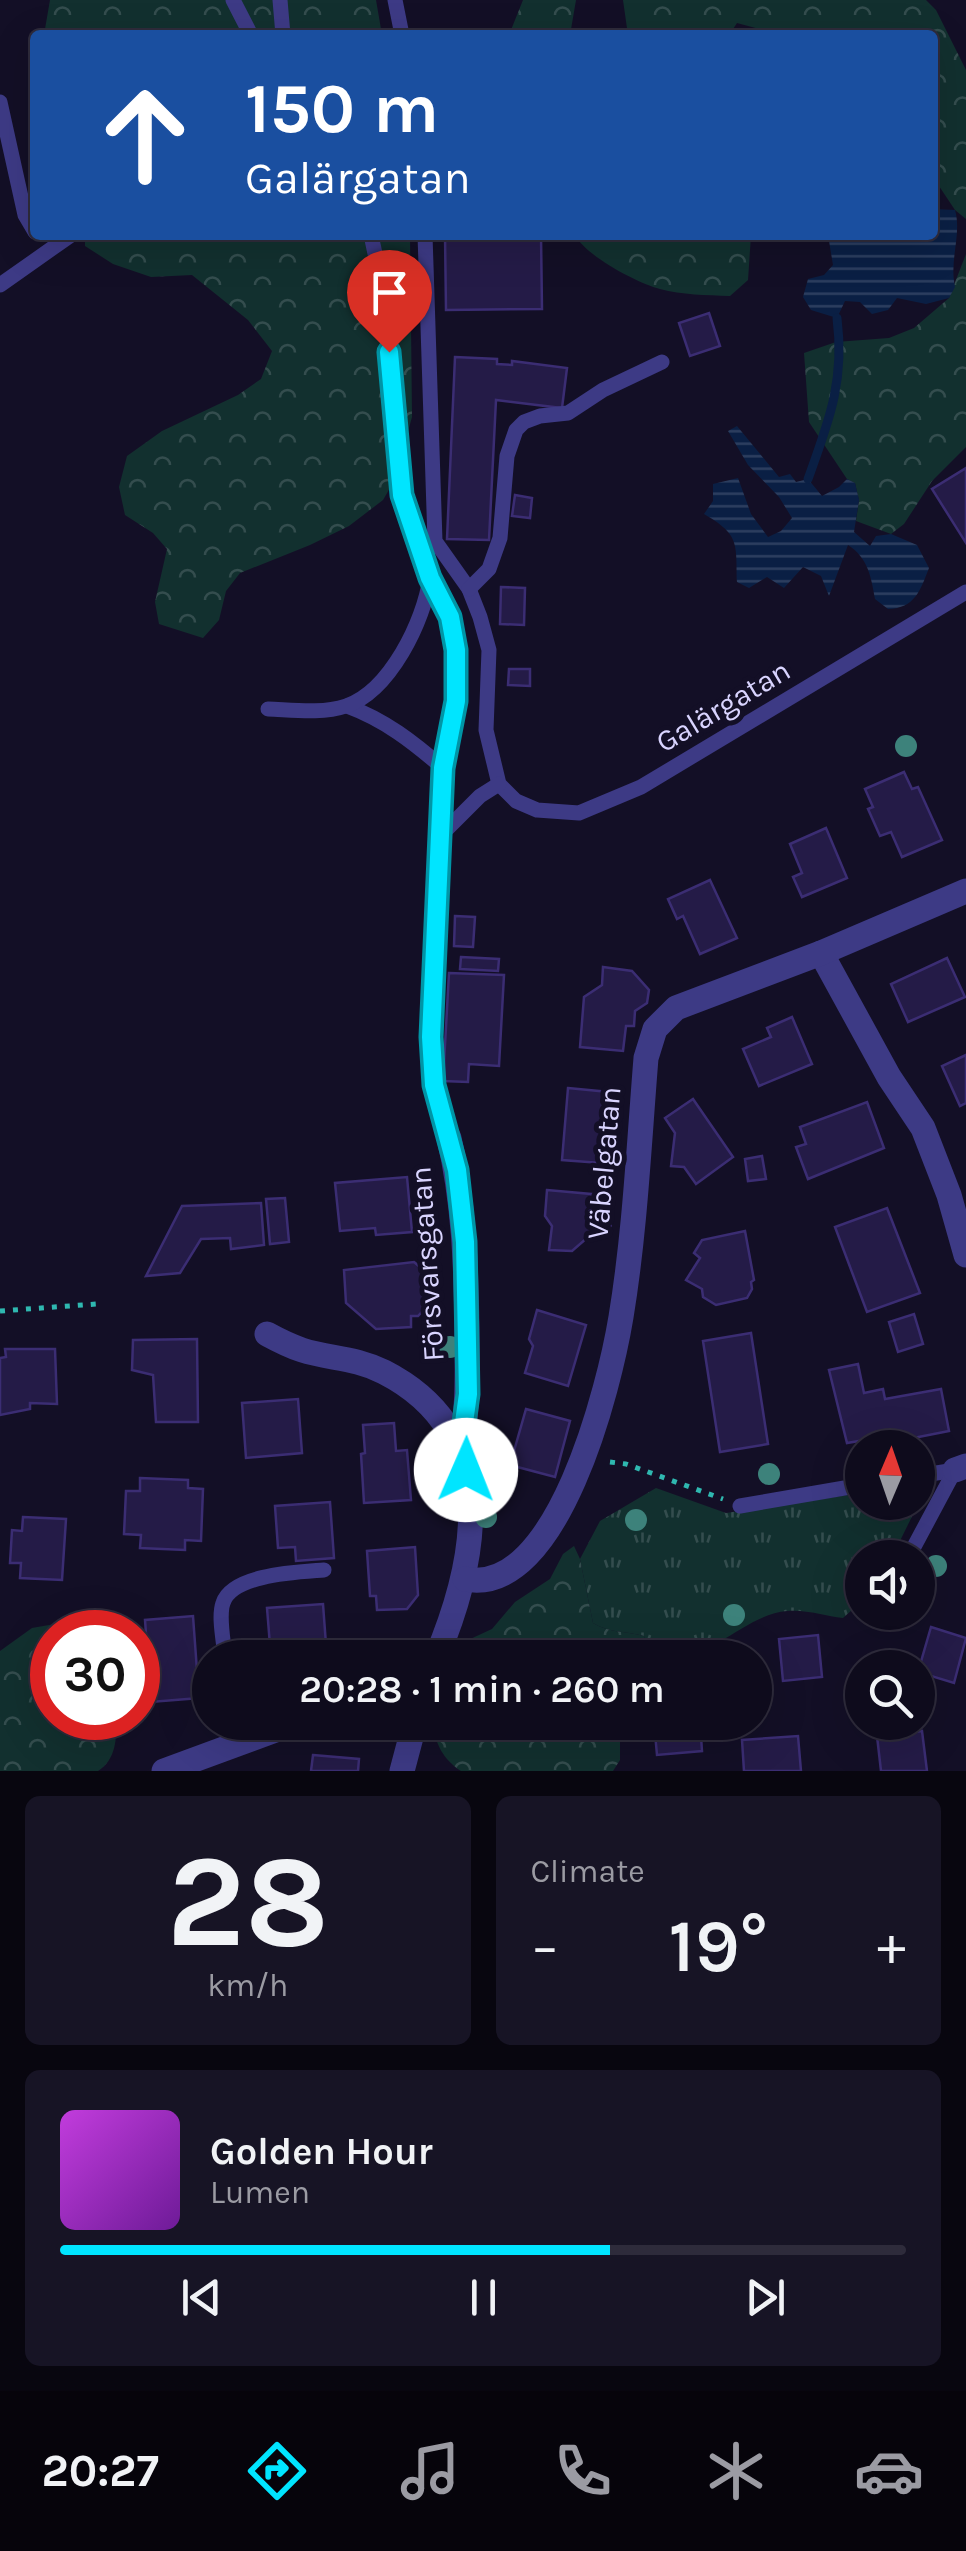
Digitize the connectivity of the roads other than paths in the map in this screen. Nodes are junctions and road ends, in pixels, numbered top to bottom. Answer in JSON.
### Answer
{"nodes":[{"id":1,"x":233,"y":0,"type":"edge"},
{"id":2,"x":280,"y":0,"type":"edge"},
{"id":3,"x":395,"y":0,"type":"edge"},
{"id":4,"x":248,"y":30,"type":"edge"},
{"id":5,"x":283,"y":30,"type":"edge"},
{"id":6,"x":401,"y":30,"type":"edge"},
{"id":7,"x":0,"y":102,"type":"edge"},
{"id":8,"x":30,"y":224,"type":"edge"},
{"id":9,"x":46,"y":240,"type":"edge"},
{"id":10,"x":65,"y":240,"type":"edge"},
{"id":11,"x":372,"y":240,"type":"edge"},
{"id":12,"x":425,"y":240,"type":"edge"},
{"id":13,"x":56,"y":246,"type":"junction"},
{"id":14,"x":0,"y":285,"type":"edge"},
{"id":15,"x":662,"y":362,"type":"dead end"},
{"id":16,"x":430,"y":578,"type":"junction"},
{"id":17,"x":469,"y":588,"type":"junction"},
{"id":18,"x":966,"y":592,"type":"edge"},
{"id":19,"x":347,"y":706,"type":"junction"},
{"id":20,"x":268,"y":709,"type":"dead end"},
{"id":21,"x":443,"y":768,"type":"junction"},
{"id":22,"x":499,"y":784,"type":"junction"},
{"id":23,"x":442,"y":834,"type":"junction"},
{"id":24,"x":966,"y":891,"type":"edge"},
{"id":25,"x":821,"y":953,"type":"junction"},
{"id":26,"x":450,"y":1138,"type":"joint"},
{"id":27,"x":966,"y":1255,"type":"edge"},
{"id":28,"x":266,"y":1334,"type":"dead end"},
{"id":29,"x":460,"y":1451,"type":"junction"},
{"id":30,"x":960,"y":1468,"type":"edge"},
{"id":31,"x":935,"y":1473,"type":"edge"},
{"id":32,"x":845,"y":1488,"type":"edge"},
{"id":33,"x":740,"y":1506,"type":"road end"},
{"id":34,"x":918,"y":1540,"type":"edge"},
{"id":35,"x":324,"y":1570,"type":"dead end"},
{"id":36,"x":465,"y":1580,"type":"junction"},
{"id":37,"x":224,"y":1640,"type":"edge"},
{"id":38,"x":443,"y":1640,"type":"edge"},
{"id":39,"x":222,"y":1740,"type":"edge"},
{"id":40,"x":410,"y":1740,"type":"edge"},
{"id":41,"x":164,"y":1771,"type":"edge"},
{"id":42,"x":402,"y":1771,"type":"edge"}],
"edges":[{"from":1,"to":4,"type":"lane"},
{"from":2,"to":5,"type":"lane"},
{"from":3,"to":6,"type":"lane"},
{"from":7,"to":8,"type":"lane"},
{"from":9,"to":13,"type":"lane"},
{"from":10,"to":13,"type":"lane"},
{"from":11,"to":16,"type":"lane"},
{"from":12,"to":17,"type":"lane"},
{"from":13,"to":14,"type":"lane"},
{"from":15,"to":17,"type":"lane"},
{"from":16,"to":19,"type":"lane"},
{"from":16,"to":21,"type":"lane"},
{"from":17,"to":22,"type":"lane"},
{"from":18,"to":22,"type":"lane","name":"Galärgatan"},
{"from":19,"to":20,"type":"lane"},
{"from":19,"to":21,"type":"lane"},
{"from":21,"to":23,"type":"lane"},
{"from":22,"to":23,"type":"lane"},
{"from":23,"to":26,"type":"lane","name":"Försvarsgatan"},
{"from":24,"to":25,"type":"street","name":"Väbelgatan"},
{"from":25,"to":27,"type":"street"},
{"from":25,"to":36,"type":"street","name":"Väbelgatan"},
{"from":26,"to":29,"type":"street","name":"Försvarsgatan"},
{"from":28,"to":29,"type":"street","name":"Försvarsgatan"},
{"from":29,"to":36,"type":"street","name":"Försvarsgatan"},
{"from":30,"to":31,"type":"lane"},
{"from":30,"to":34,"type":"lane"},
{"from":32,"to":33,"type":"lane"},
{"from":35,"to":37,"type":"lane"},
{"from":36,"to":38,"type":"street","name":"Försvarsgatan"},
{"from":39,"to":41,"type":"street"},
{"from":40,"to":42,"type":"street"}]}
